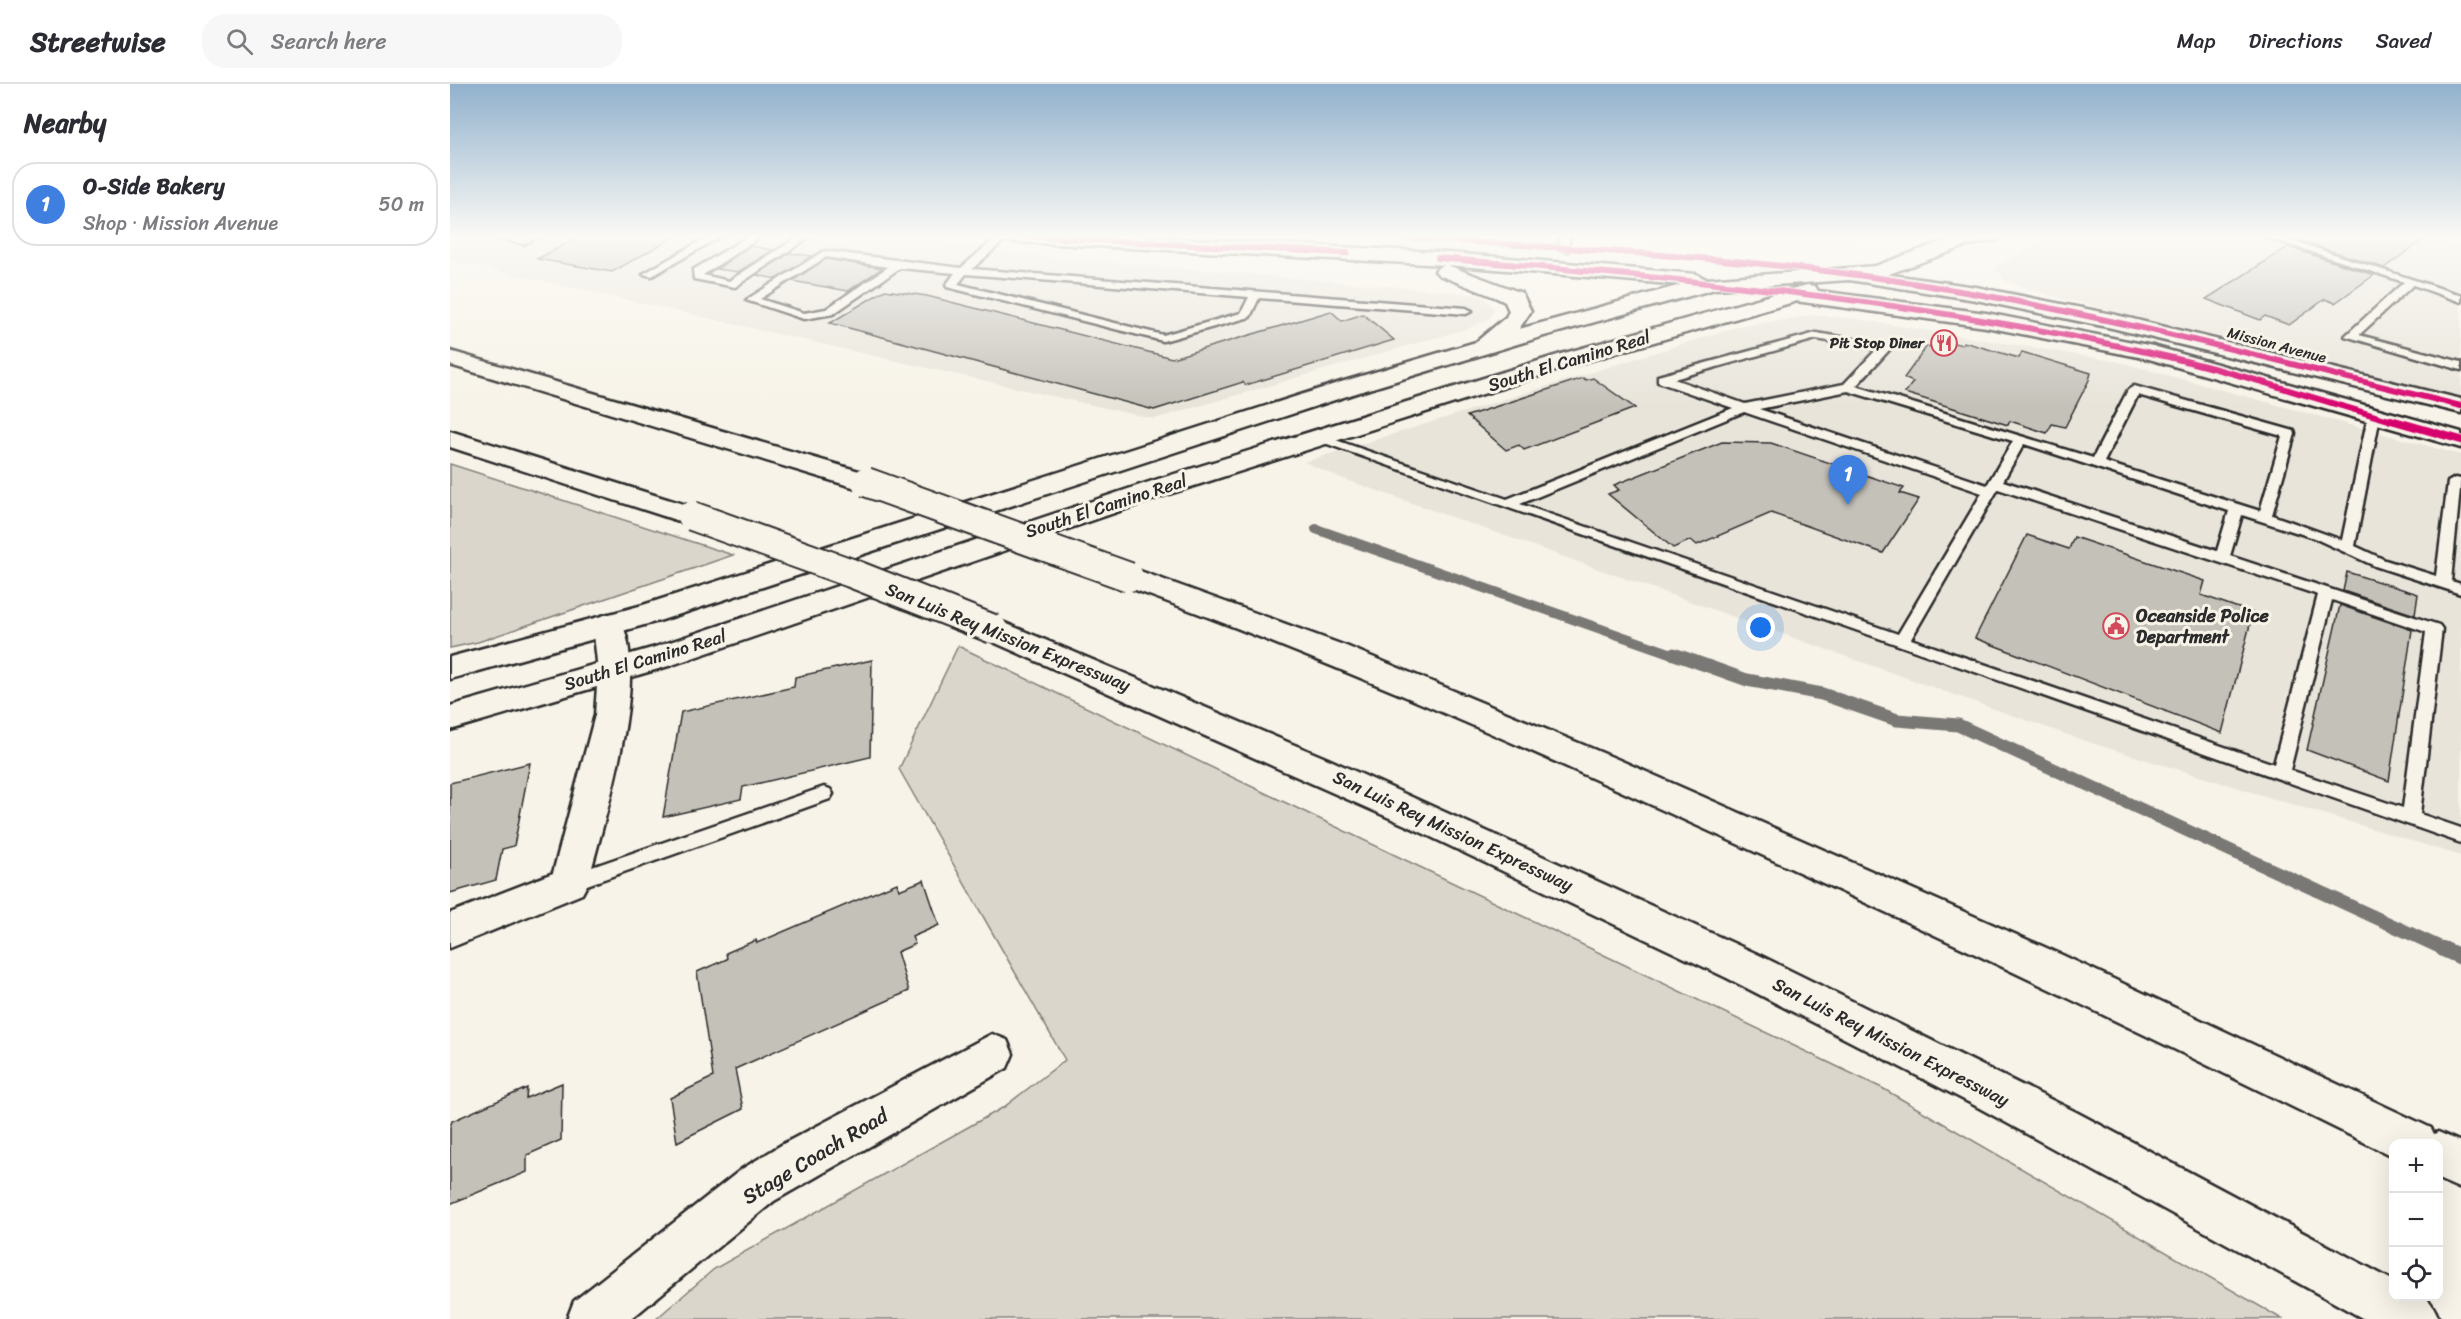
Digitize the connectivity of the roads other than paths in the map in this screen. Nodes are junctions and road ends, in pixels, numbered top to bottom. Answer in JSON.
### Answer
{"nodes":[{"id":1,"x":764,"y":293,"type":"edge"},
{"id":2,"x":857,"y":293,"type":"edge"},
{"id":3,"x":982,"y":293,"type":"edge"},
{"id":4,"x":1226,"y":293,"type":"edge"},
{"id":5,"x":1502,"y":293,"type":"edge"},
{"id":6,"x":1679,"y":293,"type":"edge"},
{"id":7,"x":1780,"y":293,"type":"edge"},
{"id":8,"x":1803,"y":293,"type":"edge"},
{"id":9,"x":1964,"y":293,"type":"edge"},
{"id":10,"x":2398,"y":293,"type":"edge"},
{"id":11,"x":2443,"y":293,"type":"edge"},
{"id":12,"x":1255,"y":295,"type":"junction"},
{"id":13,"x":1796,"y":295,"type":"junction"},
{"id":14,"x":2461,"y":299,"type":"edge"},
{"id":15,"x":1466,"y":311,"type":"dead end"},
{"id":16,"x":1479,"y":348,"type":"junction"},
{"id":17,"x":450,"y":358,"type":"edge"},
{"id":18,"x":2461,"y":366,"type":"edge"},
{"id":19,"x":1848,"y":387,"type":"junction"},
{"id":20,"x":2461,"y":406,"type":"edge"},
{"id":21,"x":1744,"y":408,"type":"junction"},
{"id":22,"x":2374,"y":416,"type":"junction"},
{"id":23,"x":450,"y":439,"type":"edge"},
{"id":24,"x":1319,"y":439,"type":"junction"},
{"id":25,"x":2021,"y":439,"type":"junction"},
{"id":26,"x":2461,"y":440,"type":"edge"},
{"id":27,"x":2097,"y":463,"type":"junction"},
{"id":28,"x":2461,"y":483,"type":"edge"},
{"id":29,"x":1993,"y":487,"type":"junction"},
{"id":30,"x":1510,"y":503,"type":"junction"},
{"id":31,"x":2237,"y":508,"type":"junction"},
{"id":32,"x":2265,"y":517,"type":"junction"},
{"id":33,"x":2348,"y":548,"type":"junction"},
{"id":34,"x":2222,"y":558,"type":"junction"},
{"id":35,"x":2442,"y":582,"type":"junction"},
{"id":36,"x":2461,"y":588,"type":"edge"},
{"id":37,"x":2326,"y":592,"type":"junction"},
{"id":38,"x":608,"y":626,"type":"junction"},
{"id":39,"x":1902,"y":640,"type":"junction"},
{"id":40,"x":450,"y":668,"type":"edge"},
{"id":41,"x":614,"y":671,"type":"junction"},
{"id":42,"x":450,"y":718,"type":"edge"},
{"id":43,"x":2281,"y":772,"type":"junction"},
{"id":44,"x":824,"y":794,"type":"dead end"},
{"id":45,"x":2411,"y":817,"type":"junction"},
{"id":46,"x":2461,"y":836,"type":"edge"},
{"id":47,"x":569,"y":883,"type":"junction"},
{"id":48,"x":450,"y":931,"type":"edge"},
{"id":49,"x":992,"y":1054,"type":"dead end"},
{"id":50,"x":2407,"y":1139,"type":"edge"},
{"id":51,"x":2443,"y":1157,"type":"edge"},
{"id":52,"x":2461,"y":1166,"type":"edge"},
{"id":53,"x":592,"y":1319,"type":"edge"},
{"id":54,"x":2414,"y":1319,"type":"edge"}],
"edges":[{"from":1,"to":2,"type":"lane"},
{"from":3,"to":12,"type":"lane"},
{"from":4,"to":12,"type":"lane"},
{"from":5,"to":16,"type":"main road"},
{"from":6,"to":16,"type":"main road","name":"South El Camino Real"},
{"from":7,"to":13,"type":"main road"},
{"from":8,"to":13,"type":"main road","name":"South El Camino Real"},
{"from":9,"to":20,"type":"main road","name":"Mission Avenue"},
{"from":10,"to":18,"type":"lane"},
{"from":11,"to":14,"type":"lane"},
{"from":12,"to":15,"type":"lane"},
{"from":13,"to":22,"type":"main road"},
{"from":13,"to":24,"type":"main road","name":"South El Camino Real"},
{"from":16,"to":38,"type":"main road","name":"South El Camino Real"},
{"from":17,"to":50,"type":"main road","bridge":true},
{"from":19,"to":21,"type":"lane"},
{"from":19,"to":21,"type":"lane"},
{"from":19,"to":25,"type":"lane"},
{"from":21,"to":29,"type":"lane"},
{"from":21,"to":30,"type":"lane"},
{"from":22,"to":26,"type":"main road"},
{"from":22,"to":33,"type":"lane"},
{"from":23,"to":54,"type":"main road","name":"San Luis Rey Mission Expressway","bridge":true},
{"from":24,"to":30,"type":"lane"},
{"from":24,"to":41,"type":"main road","name":"South El Camino Real"},
{"from":25,"to":27,"type":"lane"},
{"from":25,"to":29,"type":"lane"},
{"from":27,"to":31,"type":"lane"},
{"from":27,"to":32,"type":"lane"},
{"from":28,"to":35,"type":"lane"},
{"from":29,"to":34,"type":"lane"},
{"from":29,"to":39,"type":"lane"},
{"from":30,"to":39,"type":"lane"},
{"from":31,"to":32,"type":"lane"},
{"from":31,"to":34,"type":"lane"},
{"from":32,"to":33,"type":"lane"},
{"from":33,"to":35,"type":"lane"},
{"from":34,"to":37,"type":"lane"},
{"from":35,"to":36,"type":"lane"},
{"from":37,"to":43,"type":"lane"},
{"from":37,"to":45,"type":"lane"},
{"from":38,"to":40,"type":"main road","name":"South El Camino Real"},
{"from":38,"to":41,"type":"main road"},
{"from":39,"to":43,"type":"lane"},
{"from":41,"to":42,"type":"main road","name":"South El Camino Real"},
{"from":41,"to":47,"type":"main road"},
{"from":43,"to":45,"type":"lane"},
{"from":44,"to":47,"type":"lane"},
{"from":45,"to":46,"type":"lane"},
{"from":47,"to":48,"type":"main road"},
{"from":49,"to":53,"type":"main road","name":"Stage Coach Road"},
{"from":51,"to":52,"type":"main road"}]}
